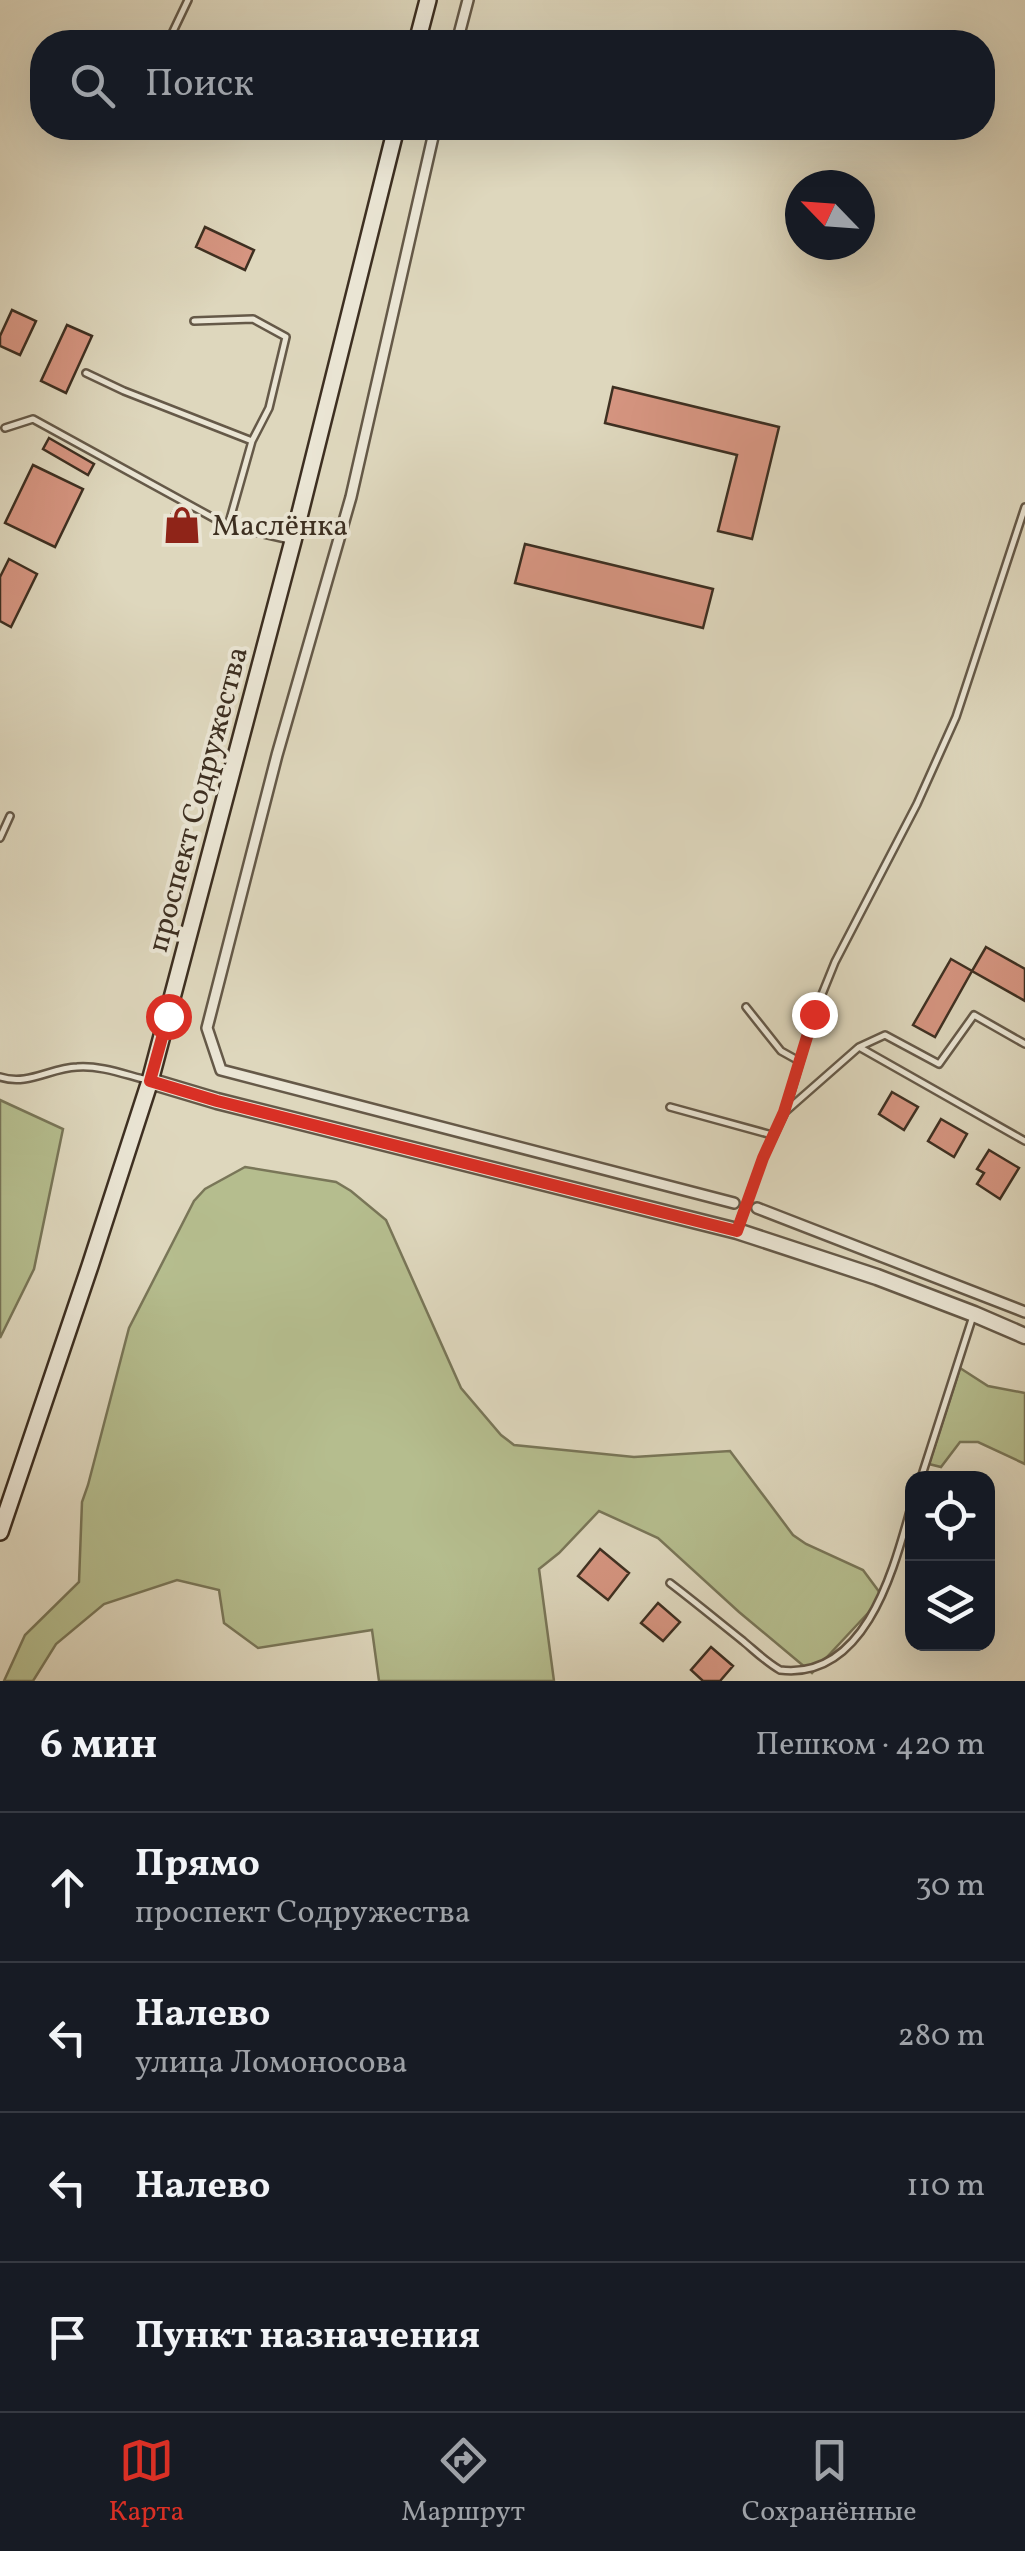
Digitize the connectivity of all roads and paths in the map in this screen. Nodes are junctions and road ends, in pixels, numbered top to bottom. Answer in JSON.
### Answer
{"nodes":[{"id":1,"x":188,"y":0,"type":"edge"},
{"id":2,"x":428,"y":0,"type":"edge"},
{"id":3,"x":468,"y":0,"type":"edge"},
{"id":4,"x":174,"y":30,"type":"edge"},
{"id":5,"x":421,"y":30,"type":"edge"},
{"id":6,"x":460,"y":30,"type":"edge"},
{"id":7,"x":393,"y":140,"type":"edge"},
{"id":8,"x":432,"y":140,"type":"edge"},
{"id":9,"x":194,"y":321,"type":"dead end"},
{"id":10,"x":86,"y":373,"type":"dead end"},
{"id":11,"x":5,"y":428,"type":"dead end"},
{"id":12,"x":252,"y":441,"type":"junction"},
{"id":13,"x":1025,"y":508,"type":"edge"},
{"id":14,"x":228,"y":526,"type":"junction"},
{"id":15,"x":293,"y":541,"type":"junction"},
{"id":16,"x":10,"y":816,"type":"dead end"},
{"id":17,"x":0,"y":838,"type":"edge"},
{"id":18,"x":746,"y":1007,"type":"dead end"},
{"id":19,"x":1025,"y":1044,"type":"edge"},
{"id":20,"x":858,"y":1047,"type":"junction"},
{"id":21,"x":800,"y":1061,"type":"junction"},
{"id":22,"x":0,"y":1078,"type":"edge"},
{"id":23,"x":150,"y":1081,"type":"junction"},
{"id":24,"x":670,"y":1107,"type":"dead end"},
{"id":25,"x":784,"y":1112,"type":"junction"},
{"id":26,"x":772,"y":1136,"type":"junction"},
{"id":27,"x":1025,"y":1141,"type":"edge"},
{"id":28,"x":734,"y":1203,"type":"dead end"},
{"id":29,"x":757,"y":1208,"type":"dead end"},
{"id":30,"x":737,"y":1231,"type":"junction"},
{"id":31,"x":1025,"y":1312,"type":"edge"},
{"id":32,"x":974,"y":1314,"type":"junction"},
{"id":33,"x":1025,"y":1336,"type":"edge"},
{"id":34,"x":922,"y":1471,"type":"edge"},
{"id":35,"x":905,"y":1527,"type":"edge"},
{"id":36,"x":0,"y":1532,"type":"edge"},
{"id":37,"x":670,"y":1583,"type":"dead end"},
{"id":38,"x":875,"y":1624,"type":"dead end"},
{"id":39,"x":798,"y":1677,"type":"dead end"}],
"edges":[{"from":1,"to":4,"type":"lane"},
{"from":2,"to":5,"type":"main road"},
{"from":3,"to":6,"type":"street"},
{"from":7,"to":15,"type":"main road","name":"проспект Содружества"},
{"from":8,"to":28,"type":"street"},
{"from":9,"to":12,"type":"lane"},
{"from":10,"to":12,"type":"lane"},
{"from":11,"to":14,"type":"lane"},
{"from":12,"to":14,"type":"lane"},
{"from":13,"to":21,"type":"lane"},
{"from":14,"to":15,"type":"lane"},
{"from":15,"to":23,"type":"main road","name":"проспект Содружества"},
{"from":16,"to":17,"type":"lane"},
{"from":18,"to":21,"type":"lane"},
{"from":19,"to":20,"type":"lane"},
{"from":20,"to":25,"type":"lane"},
{"from":20,"to":27,"type":"lane"},
{"from":21,"to":25,"type":"lane"},
{"from":22,"to":23,"type":"lane"},
{"from":23,"to":30,"type":"street"},
{"from":23,"to":36,"type":"main road","name":"проспект Содружества"},
{"from":24,"to":26,"type":"lane"},
{"from":25,"to":26,"type":"lane"},
{"from":26,"to":30,"type":"lane"},
{"from":29,"to":31,"type":"street"},
{"from":30,"to":32,"type":"street"},
{"from":32,"to":33,"type":"street"},
{"from":32,"to":34,"type":"lane"},
{"from":35,"to":38,"type":"lane"},
{"from":37,"to":39,"type":"lane"}]}
